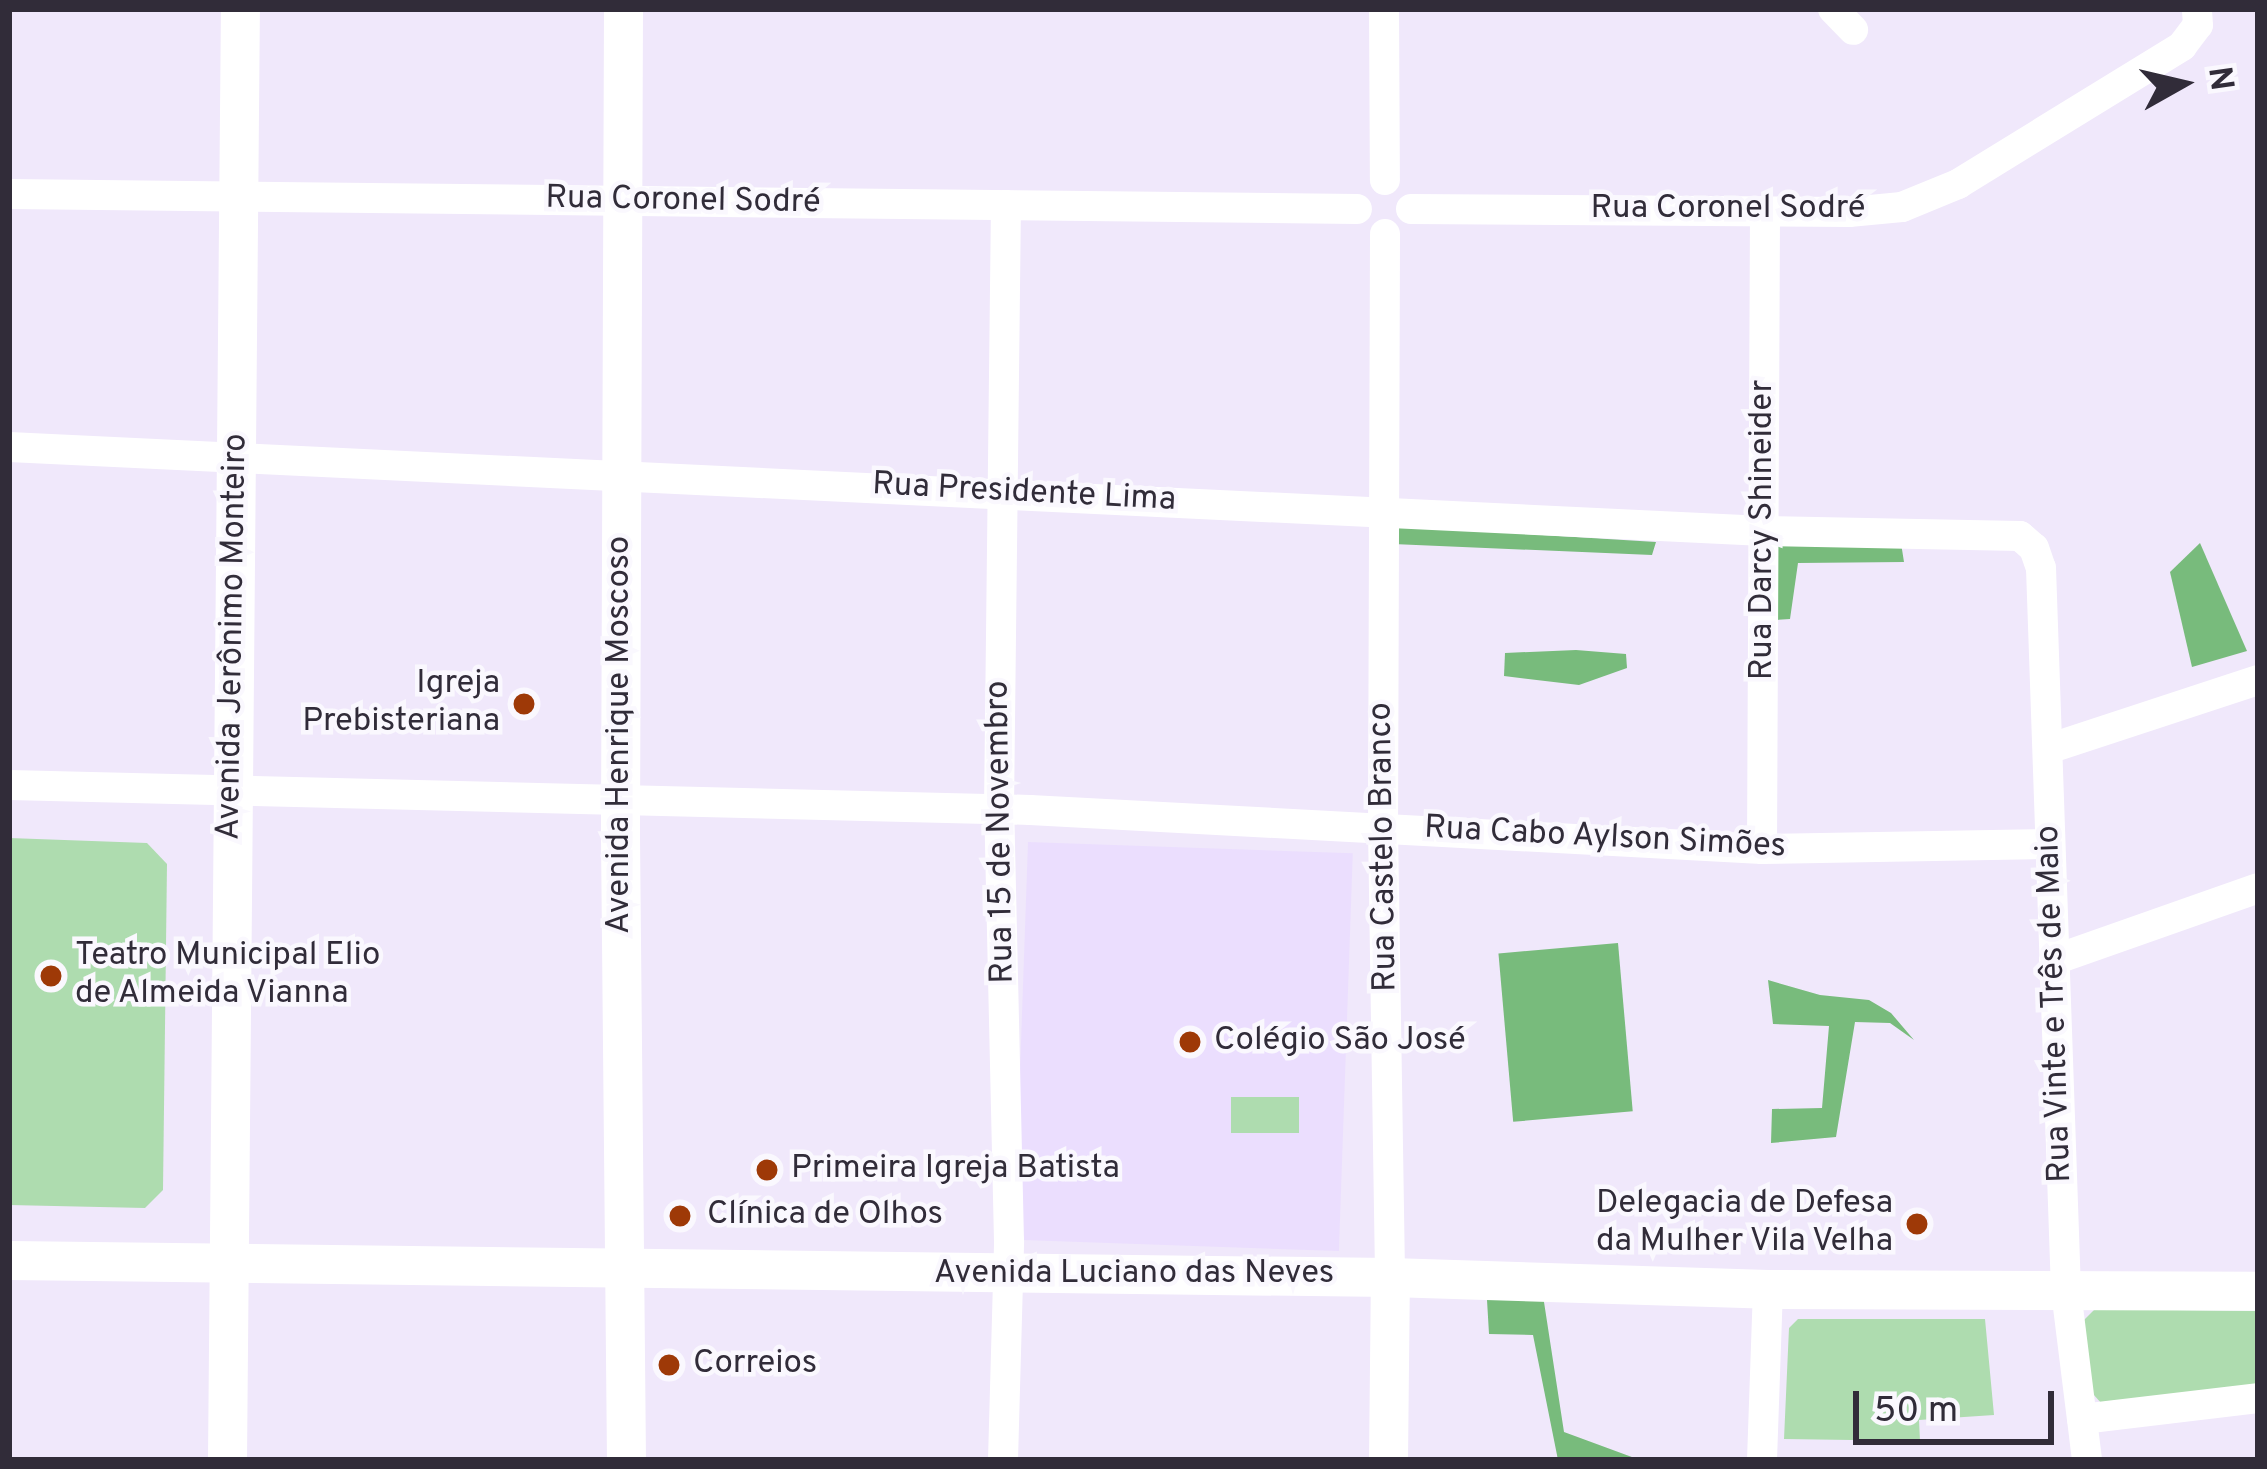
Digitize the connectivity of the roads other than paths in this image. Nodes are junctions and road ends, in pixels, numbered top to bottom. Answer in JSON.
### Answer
{"nodes":[{"id":1,"x":240,"y":9,"type":"edge"},
{"id":2,"x":623,"y":9,"type":"edge"},
{"id":3,"x":1384,"y":9,"type":"edge"},
{"id":4,"x":2198,"y":13,"type":"edge"},
{"id":5,"x":1384,"y":180,"type":"junction"},
{"id":6,"x":9,"y":194,"type":"edge"},
{"id":7,"x":239,"y":196,"type":"junction"},
{"id":8,"x":622,"y":202,"type":"junction"},
{"id":9,"x":1006,"y":205,"type":"junction"},
{"id":10,"x":1357,"y":209,"type":"junction"},
{"id":11,"x":1411,"y":209,"type":"junction"},
{"id":12,"x":1765,"y":211,"type":"junction"},
{"id":13,"x":1385,"y":234,"type":"junction"},
{"id":14,"x":9,"y":447,"type":"edge"},
{"id":15,"x":239,"y":458,"type":"junction"},
{"id":16,"x":622,"y":475,"type":"junction"},
{"id":17,"x":1000,"y":494,"type":"junction"},
{"id":18,"x":1383,"y":512,"type":"junction"},
{"id":19,"x":1764,"y":531,"type":"junction"},
{"id":20,"x":2034,"y":548,"type":"joint"},
{"id":21,"x":2258,"y":680,"type":"edge"},
{"id":22,"x":2048,"y":749,"type":"junction"},
{"id":23,"x":9,"y":785,"type":"edge"},
{"id":24,"x":232,"y":794,"type":"junction"},
{"id":25,"x":620,"y":798,"type":"junction"},
{"id":26,"x":999,"y":809,"type":"junction"},
{"id":27,"x":1383,"y":828,"type":"junction"},
{"id":28,"x":2050,"y":844,"type":"junction"},
{"id":29,"x":1762,"y":849,"type":"junction"},
{"id":30,"x":2258,"y":888,"type":"edge"},
{"id":31,"x":2054,"y":960,"type":"junction"},
{"id":32,"x":9,"y":1260,"type":"edge"},
{"id":33,"x":227,"y":1264,"type":"junction"},
{"id":34,"x":621,"y":1271,"type":"junction"},
{"id":35,"x":1008,"y":1274,"type":"junction"},
{"id":36,"x":1390,"y":1277,"type":"junction"},
{"id":37,"x":1768,"y":1288,"type":"junction"},
{"id":38,"x":2258,"y":1291,"type":"edge"},
{"id":39,"x":2066,"y":1292,"type":"junction"},
{"id":40,"x":2258,"y":1399,"type":"edge"},
{"id":41,"x":2082,"y":1419,"type":"junction"},
{"id":42,"x":226,"y":1460,"type":"edge"},
{"id":43,"x":626,"y":1460,"type":"edge"},
{"id":44,"x":1003,"y":1460,"type":"edge"},
{"id":45,"x":1388,"y":1460,"type":"edge"},
{"id":46,"x":1762,"y":1460,"type":"edge"},
{"id":47,"x":2086,"y":1460,"type":"edge"}],
"edges":[{"from":1,"to":7,"type":"main road","name":"Avenida Jerônimo Monteiro"},
{"from":2,"to":8,"type":"main road","name":"Avenida Henrique Moscoso"},
{"from":3,"to":5,"type":"street"},
{"from":4,"to":12,"type":"street","name":"Rua Coronel Sodré"},
{"from":5,"to":10,"type":"street"},
{"from":5,"to":11,"type":"street"},
{"from":6,"to":7,"type":"street","name":"Rua Coronel Sodré"},
{"from":7,"to":8,"type":"street","name":"Rua Coronel Sodré"},
{"from":7,"to":15,"type":"main road","name":"Avenida Jerônimo Monteiro"},
{"from":8,"to":9,"type":"street","name":"Rua Coronel Sodré"},
{"from":8,"to":16,"type":"main road","name":"Avenida Henrique Moscoso"},
{"from":9,"to":10,"type":"street","name":"Rua Coronel Sodré"},
{"from":9,"to":17,"type":"street","name":"Rua 15 de Novembro"},
{"from":10,"to":13,"type":"street"},
{"from":11,"to":12,"type":"street","name":"Rua Coronel Sodré"},
{"from":11,"to":13,"type":"street"},
{"from":12,"to":19,"type":"street","name":"Rua Darcy Shineider"},
{"from":13,"to":18,"type":"street","name":"Rua Castelo Branco"},
{"from":14,"to":15,"type":"street","name":"Rua Presidente Lima"},
{"from":15,"to":16,"type":"street","name":"Rua Presidente Lima"},
{"from":15,"to":24,"type":"main road","name":"Avenida Jerônimo Monteiro"},
{"from":16,"to":17,"type":"street","name":"Rua Presidente Lima"},
{"from":16,"to":25,"type":"main road","name":"Avenida Henrique Moscoso"},
{"from":17,"to":18,"type":"street","name":"Rua Presidente Lima"},
{"from":17,"to":26,"type":"street","name":"Rua 15 de Novembro"},
{"from":18,"to":19,"type":"street","name":"Rua Presidente Lima"},
{"from":18,"to":27,"type":"street","name":"Rua Castelo Branco"},
{"from":19,"to":20,"type":"street","name":"Rua Presidente Lima"},
{"from":19,"to":29,"type":"street","name":"Rua Darcy Shineider"},
{"from":20,"to":22,"type":"street","name":"Rua Vinte e Três de Maio"},
{"from":21,"to":22,"type":"street"},
{"from":22,"to":28,"type":"street","name":"Rua Vinte e Três de Maio"},
{"from":23,"to":24,"type":"street","name":"Rua Cabo Aylson Simões"},
{"from":24,"to":25,"type":"street","name":"Rua Cabo Aylson Simões"},
{"from":24,"to":33,"type":"main road","name":"Avenida Jerônimo Monteiro"},
{"from":25,"to":26,"type":"street","name":"Rua Cabo Aylson Simões"},
{"from":25,"to":34,"type":"main road","name":"Avenida Henrique Moscoso"},
{"from":26,"to":27,"type":"street","name":"Rua Cabo Aylson Simões"},
{"from":26,"to":35,"type":"street","name":"Rua 15 de Novembro"},
{"from":27,"to":29,"type":"street","name":"Rua Cabo Aylson Simões"},
{"from":27,"to":36,"type":"street","name":"Rua Castelo Branco"},
{"from":28,"to":29,"type":"street","name":"Rua Cabo Aylson Simões"},
{"from":28,"to":31,"type":"street","name":"Rua Vinte e Três de Maio"},
{"from":30,"to":31,"type":"street"},
{"from":31,"to":39,"type":"street","name":"Rua Vinte e Três de Maio"},
{"from":32,"to":33,"type":"main road","name":"Avenida Luciano das Neves"},
{"from":33,"to":34,"type":"main road","name":"Avenida Luciano das Neves"},
{"from":33,"to":42,"type":"main road","name":"Avenida Jerônimo Monteiro"},
{"from":34,"to":35,"type":"main road","name":"Avenida Luciano das Neves"},
{"from":34,"to":43,"type":"main road","name":"Avenida Henrique Moscoso"},
{"from":35,"to":36,"type":"main road","name":"Avenida Luciano das Neves"},
{"from":35,"to":44,"type":"street","name":"Rua 15 de Novembro"},
{"from":36,"to":37,"type":"main road","name":"Avenida Luciano das Neves"},
{"from":36,"to":45,"type":"main road","name":"Rua Castelo Branco"},
{"from":37,"to":39,"type":"main road","name":"Avenida Luciano das Neves"},
{"from":37,"to":46,"type":"street"},
{"from":38,"to":39,"type":"main road","name":"Avenida Luciano das Neves"},
{"from":39,"to":41,"type":"street","name":"Rua Vinte e Três de Maio"},
{"from":40,"to":41,"type":"street"},
{"from":41,"to":47,"type":"street","name":"Rua Vinte e Três de Maio"}]}
